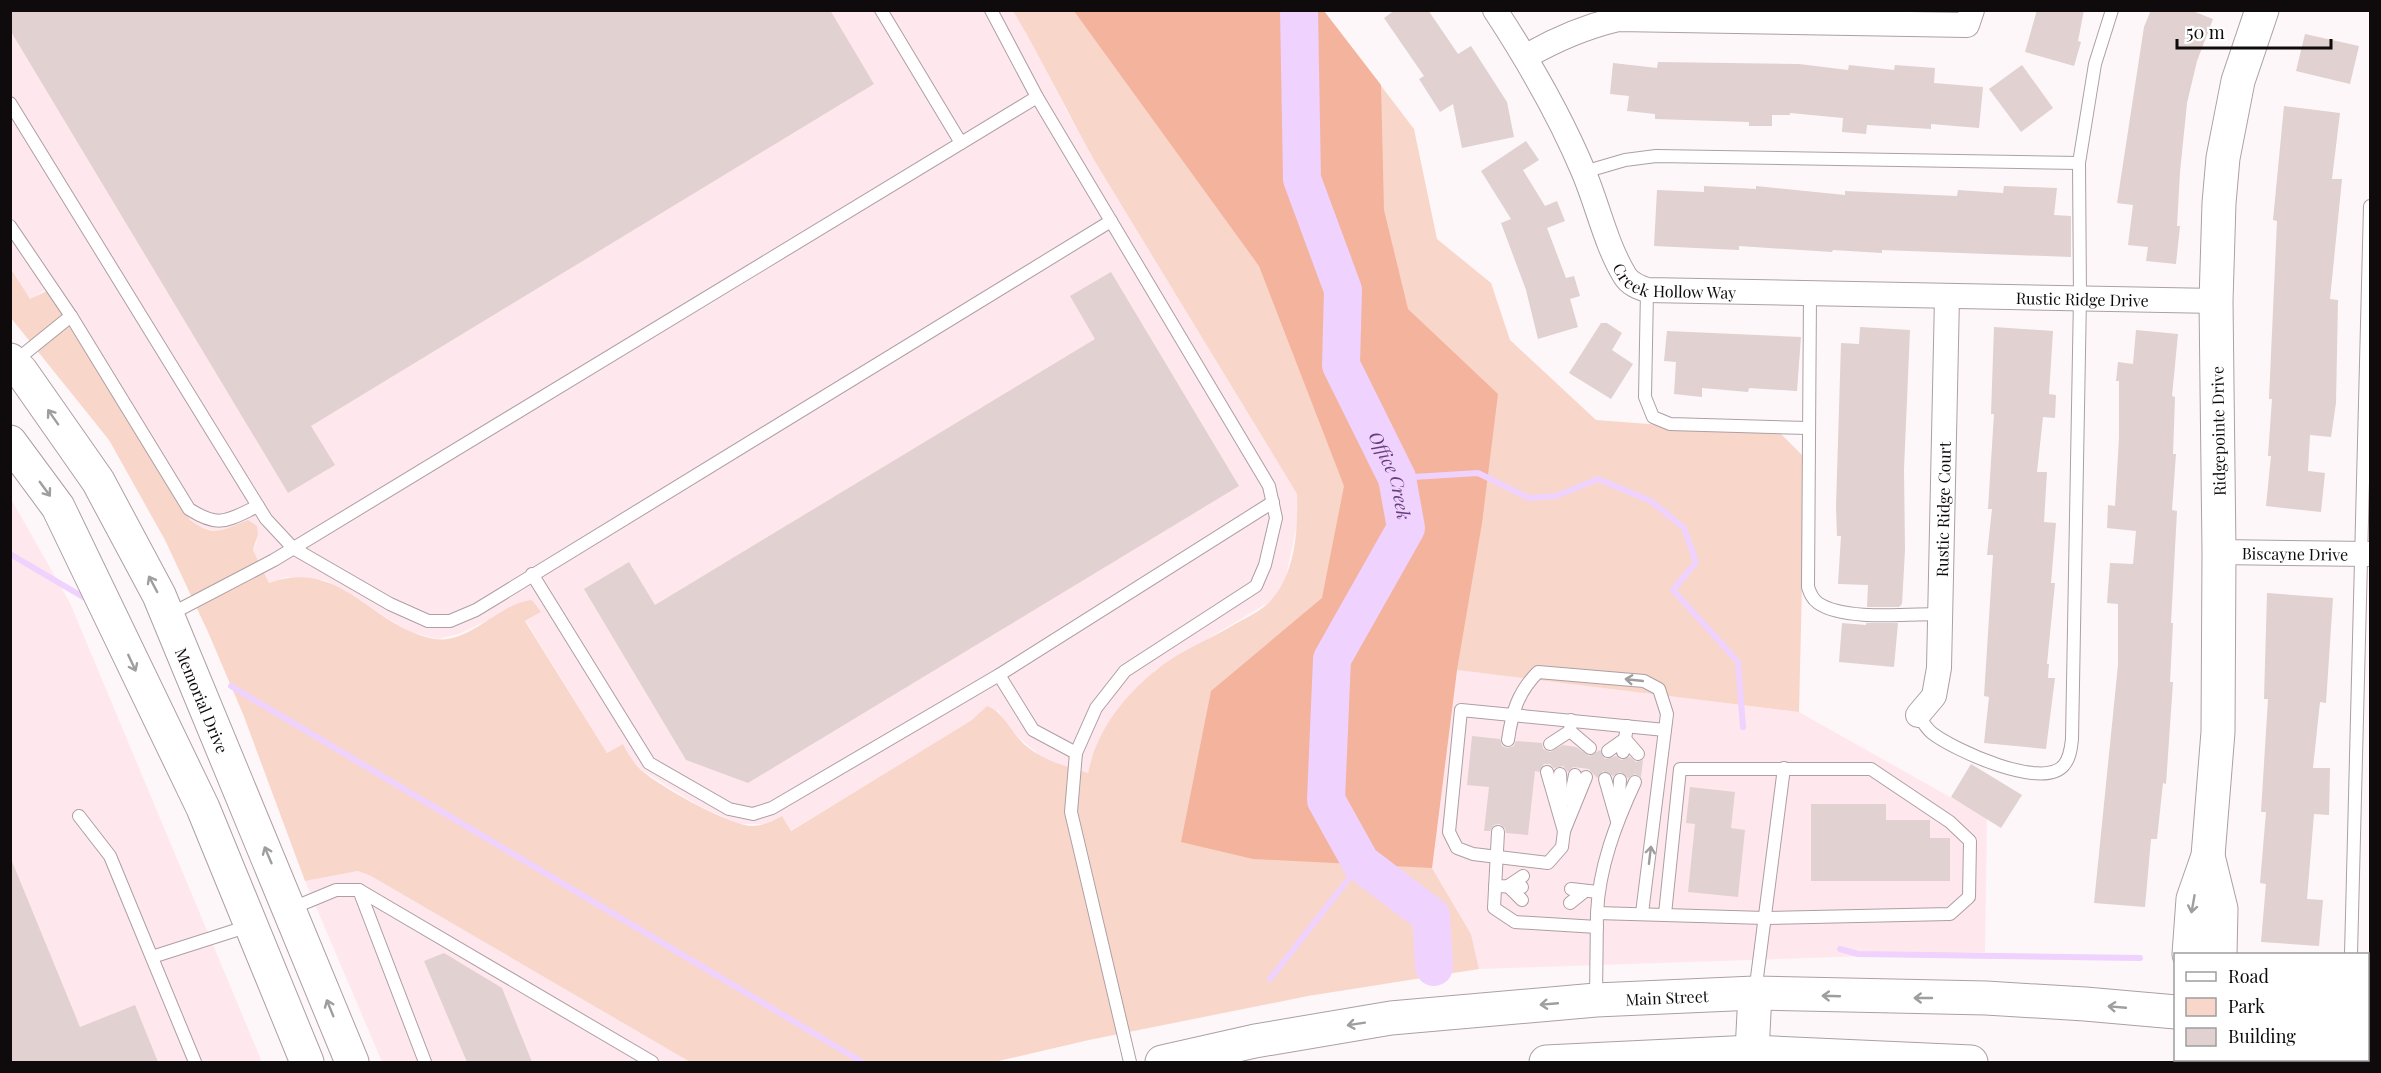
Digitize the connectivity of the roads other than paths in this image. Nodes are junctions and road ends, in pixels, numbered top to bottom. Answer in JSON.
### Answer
{"nodes":[{"id":1,"x":881,"y":10,"type":"edge"},
{"id":2,"x":991,"y":10,"type":"edge"},
{"id":3,"x":1496,"y":10,"type":"edge"},
{"id":4,"x":1972,"y":10,"type":"edge"},
{"id":5,"x":2112,"y":10,"type":"edge"},
{"id":6,"x":2262,"y":10,"type":"edge"},
{"id":7,"x":1526,"y":57,"type":"junction"},
{"id":8,"x":1037,"y":97,"type":"junction"},
{"id":9,"x":10,"y":103,"type":"edge"},
{"id":10,"x":961,"y":143,"type":"junction"},
{"id":11,"x":2079,"y":163,"type":"junction"},
{"id":12,"x":1584,"y":172,"type":"junction"},
{"id":13,"x":2370,"y":206,"type":"edge"},
{"id":14,"x":1111,"y":221,"type":"junction"},
{"id":15,"x":10,"y":226,"type":"edge"},
{"id":16,"x":1647,"y":290,"type":"junction"},
{"id":17,"x":1810,"y":294,"type":"junction"},
{"id":18,"x":1947,"y":297,"type":"junction"},
{"id":19,"x":2080,"y":297,"type":"junction"},
{"id":20,"x":2216,"y":302,"type":"junction"},
{"id":21,"x":71,"y":316,"type":"junction"},
{"id":22,"x":12,"y":361,"type":"edge"},
{"id":23,"x":1808,"y":428,"type":"junction"},
{"id":24,"x":10,"y":442,"type":"edge"},
{"id":25,"x":1273,"y":502,"type":"junction"},
{"id":26,"x":258,"y":506,"type":"junction"},
{"id":27,"x":293,"y":548,"type":"junction"},
{"id":28,"x":2219,"y":552,"type":"junction"},
{"id":29,"x":2366,"y":554,"type":"edge"},
{"id":30,"x":532,"y":574,"type":"junction"},
{"id":31,"x":1940,"y":614,"type":"junction"},
{"id":32,"x":168,"y":615,"type":"junction"},
{"id":33,"x":999,"y":675,"type":"junction"},
{"id":34,"x":1511,"y":714,"type":"junction"},
{"id":35,"x":1918,"y":716,"type":"joint"},
{"id":36,"x":1571,"y":725,"type":"junction"},
{"id":37,"x":1627,"y":726,"type":"junction"},
{"id":38,"x":1665,"y":730,"type":"junction"},
{"id":39,"x":1625,"y":739,"type":"junction"},
{"id":40,"x":1508,"y":740,"type":"dead end"},
{"id":41,"x":1557,"y":745,"type":"dead end"},
{"id":42,"x":1584,"y":748,"type":"dead end"},
{"id":43,"x":1608,"y":751,"type":"dead end"},
{"id":44,"x":1623,"y":752,"type":"dead end"},
{"id":45,"x":1076,"y":753,"type":"junction"},
{"id":46,"x":1638,"y":754,"type":"dead end"},
{"id":47,"x":1784,"y":768,"type":"junction"},
{"id":48,"x":1546,"y":772,"type":"dead end"},
{"id":49,"x":1560,"y":774,"type":"dead end"},
{"id":50,"x":1581,"y":776,"type":"dead end"},
{"id":51,"x":1605,"y":779,"type":"dead end"},
{"id":52,"x":1620,"y":780,"type":"dead end"},
{"id":53,"x":1635,"y":782,"type":"dead end"},
{"id":54,"x":79,"y":816,"type":"dead end"},
{"id":55,"x":1617,"y":821,"type":"junction"},
{"id":56,"x":1564,"y":831,"type":"junction"},
{"id":57,"x":1498,"y":832,"type":"dead end"},
{"id":58,"x":2208,"y":856,"type":"junction"},
{"id":59,"x":1497,"y":857,"type":"junction"},
{"id":60,"x":1571,"y":884,"type":"dead end"},
{"id":61,"x":1501,"y":886,"type":"junction"},
{"id":62,"x":359,"y":890,"type":"junction"},
{"id":63,"x":1585,"y":891,"type":"junction"},
{"id":64,"x":1598,"y":892,"type":"junction"},
{"id":65,"x":1570,"y":903,"type":"dead end"},
{"id":66,"x":290,"y":909,"type":"junction"},
{"id":67,"x":1597,"y":913,"type":"junction"},
{"id":68,"x":1642,"y":913,"type":"junction"},
{"id":69,"x":1665,"y":914,"type":"junction"},
{"id":70,"x":1765,"y":918,"type":"junction"},
{"id":71,"x":250,"y":926,"type":"junction"},
{"id":72,"x":1597,"y":927,"type":"junction"},
{"id":73,"x":2189,"y":953,"type":"edge"},
{"id":74,"x":2220,"y":953,"type":"edge"},
{"id":75,"x":2351,"y":953,"type":"edge"},
{"id":76,"x":152,"y":957,"type":"junction"},
{"id":77,"x":1755,"y":993,"type":"junction"},
{"id":78,"x":1596,"y":1000,"type":"junction"},
{"id":79,"x":2174,"y":1012,"type":"edge"},
{"id":80,"x":1752,"y":1058,"type":"edge"},
{"id":81,"x":421,"y":1061,"type":"edge"},
{"id":82,"x":1920,"y":1061,"type":"edge"},
{"id":83,"x":195,"y":1062,"type":"edge"},
{"id":84,"x":307,"y":1062,"type":"edge"},
{"id":85,"x":352,"y":1062,"type":"edge"},
{"id":86,"x":652,"y":1062,"type":"edge"},
{"id":87,"x":1130,"y":1062,"type":"edge"},
{"id":88,"x":1162,"y":1062,"type":"edge"},
{"id":89,"x":1546,"y":1062,"type":"edge"},
{"id":90,"x":1971,"y":1062,"type":"edge"}],
"edges":[{"from":1,"to":10,"type":"lane"},
{"from":2,"to":8,"type":"lane"},
{"from":3,"to":7,"type":"street","name":"Creek Hollow Way"},
{"from":4,"to":7,"type":"street"},
{"from":5,"to":11,"type":"lane"},
{"from":6,"to":20,"type":"street","name":"Ridgepointe Drive"},
{"from":7,"to":12,"type":"street","name":"Creek Hollow Way"},
{"from":8,"to":10,"type":"lane"},
{"from":8,"to":14,"type":"lane"},
{"from":9,"to":26,"type":"lane"},
{"from":10,"to":27,"type":"lane"},
{"from":11,"to":12,"type":"lane"},
{"from":11,"to":19,"type":"lane"},
{"from":12,"to":16,"type":"street","name":"Creek Hollow Way"},
{"from":13,"to":29,"type":"lane"},
{"from":14,"to":25,"type":"lane"},
{"from":14,"to":30,"type":"lane"},
{"from":15,"to":21,"type":"lane"},
{"from":16,"to":17,"type":"street","name":"Creek Hollow Way"},
{"from":16,"to":23,"type":"lane"},
{"from":17,"to":18,"type":"street","name":"Creek Hollow Way"},
{"from":17,"to":23,"type":"lane"},
{"from":18,"to":19,"type":"street","name":"Rustic Ridge Drive"},
{"from":18,"to":31,"type":"street","name":"Rustic Ridge Court"},
{"from":19,"to":20,"type":"street","name":"Rustic Ridge Drive"},
{"from":19,"to":35,"type":"lane"},
{"from":20,"to":28,"type":"street","name":"Ridgepointe Drive"},
{"from":21,"to":22,"type":"lane"},
{"from":21,"to":26,"type":"lane"},
{"from":32,"to":22,"type":"street","name":"Memorial Drive","one_way":true},
{"from":23,"to":31,"type":"lane"},
{"from":24,"to":71,"type":"street","one_way":true},
{"from":25,"to":33,"type":"lane"},
{"from":25,"to":45,"type":"lane"},
{"from":26,"to":27,"type":"lane"},
{"from":27,"to":30,"type":"lane"},
{"from":27,"to":32,"type":"lane"},
{"from":28,"to":29,"type":"street","name":"Biscayne Drive"},
{"from":28,"to":58,"type":"street","name":"Ridgepointe Drive"},
{"from":29,"to":75,"type":"lane"},
{"from":30,"to":33,"type":"lane"},
{"from":31,"to":35,"type":"street","name":"Rustic Ridge Court"},
{"from":66,"to":32,"type":"street","name":"Memorial Drive","one_way":true},
{"from":33,"to":45,"type":"lane"},
{"from":34,"to":36,"type":"lane"},
{"from":38,"to":34,"type":"lane","one_way":true},
{"from":34,"to":40,"type":"lane"},
{"from":34,"to":59,"type":"lane"},
{"from":36,"to":37,"type":"lane"},
{"from":36,"to":41,"type":"lane"},
{"from":36,"to":42,"type":"lane"},
{"from":37,"to":38,"type":"lane"},
{"from":37,"to":39,"type":"lane"},
{"from":68,"to":38,"type":"lane","one_way":true},
{"from":39,"to":43,"type":"lane"},
{"from":39,"to":44,"type":"lane"},
{"from":39,"to":46,"type":"lane"},
{"from":45,"to":87,"type":"lane"},
{"from":47,"to":69,"type":"lane"},
{"from":47,"to":70,"type":"lane"},
{"from":47,"to":70,"type":"lane"},
{"from":48,"to":56,"type":"lane"},
{"from":49,"to":56,"type":"lane"},
{"from":50,"to":56,"type":"lane"},
{"from":51,"to":55,"type":"lane"},
{"from":52,"to":55,"type":"lane"},
{"from":53,"to":55,"type":"lane"},
{"from":54,"to":76,"type":"lane"},
{"from":55,"to":64,"type":"lane"},
{"from":56,"to":59,"type":"lane"},
{"from":57,"to":59,"type":"lane"},
{"from":58,"to":73,"type":"street","name":"Ridgepointe Drive","one_way":true},
{"from":58,"to":74,"type":"street","name":"Ridgepointe Drive"},
{"from":59,"to":61,"type":"lane"},
{"from":60,"to":63,"type":"lane"},
{"from":61,"to":61,"type":"lane"},
{"from":61,"to":72,"type":"lane"},
{"from":62,"to":66,"type":"lane"},
{"from":62,"to":81,"type":"lane"},
{"from":62,"to":86,"type":"lane"},
{"from":63,"to":64,"type":"lane"},
{"from":63,"to":65,"type":"lane"},
{"from":64,"to":67,"type":"lane"},
{"from":66,"to":71,"type":"street"},
{"from":85,"to":66,"type":"street","name":"Memorial Drive","one_way":true},
{"from":67,"to":68,"type":"lane"},
{"from":67,"to":72,"type":"lane"},
{"from":68,"to":69,"type":"lane"},
{"from":69,"to":70,"type":"lane"},
{"from":70,"to":77,"type":"lane"},
{"from":71,"to":76,"type":"lane"},
{"from":71,"to":84,"type":"street"},
{"from":72,"to":78,"type":"lane"},
{"from":76,"to":83,"type":"lane"},
{"from":77,"to":78,"type":"street","name":"Main Street"},
{"from":79,"to":77,"type":"street","name":"Main Street","one_way":true},
{"from":77,"to":80,"type":"street"},
{"from":78,"to":88,"type":"street","name":"Main Street","one_way":true},
{"from":80,"to":82,"type":"street"},
{"from":80,"to":89,"type":"street"},
{"from":82,"to":90,"type":"street"}]}
